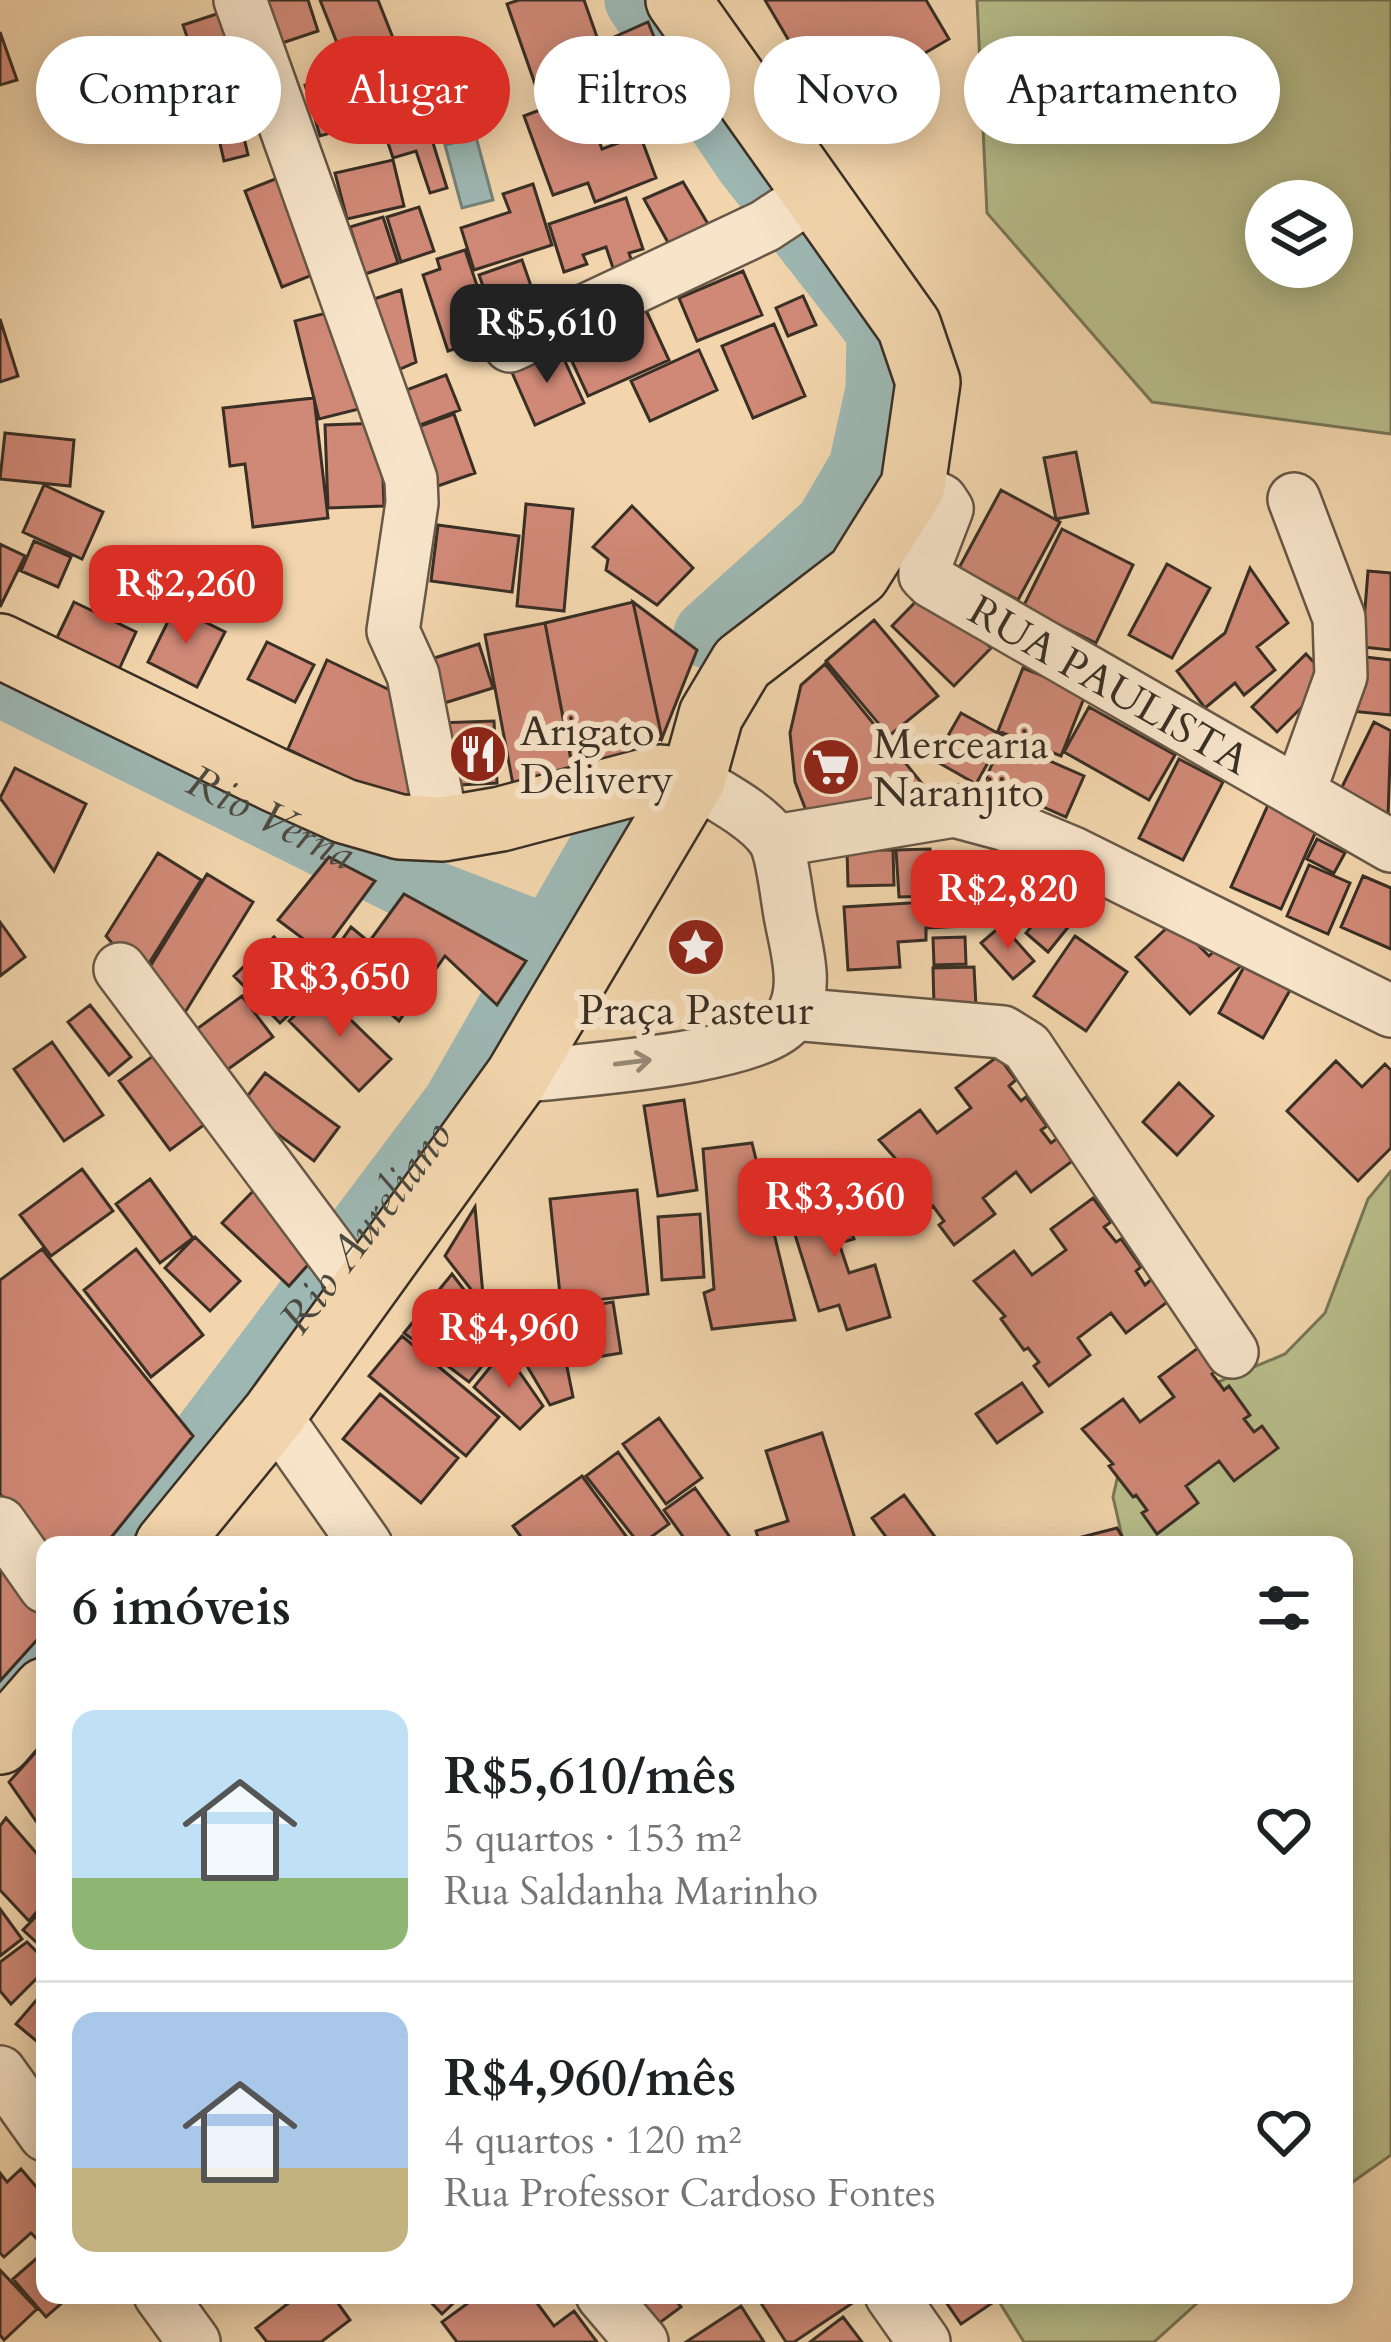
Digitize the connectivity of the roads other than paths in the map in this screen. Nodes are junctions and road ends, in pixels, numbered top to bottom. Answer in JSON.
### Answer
{"nodes":[{"id":1,"x":240,"y":0,"type":"edge"},
{"id":2,"x":678,"y":0,"type":"edge"},
{"id":3,"x":789,"y":211,"type":"junction"},
{"id":4,"x":511,"y":346,"type":"dead end"},
{"id":5,"x":913,"y":486,"type":"junction"},
{"id":6,"x":1294,"y":499,"type":"dead end"},
{"id":7,"x":0,"y":646,"type":"edge"},
{"id":8,"x":693,"y":780,"type":"junction"},
{"id":9,"x":1299,"y":793,"type":"junction"},
{"id":10,"x":443,"y":829,"type":"junction"},
{"id":11,"x":775,"y":841,"type":"junction"},
{"id":12,"x":1391,"y":846,"type":"edge"},
{"id":13,"x":120,"y":969,"type":"dead end"},
{"id":14,"x":1391,"y":1011,"type":"edge"},
{"id":15,"x":793,"y":1014,"type":"junction"},
{"id":16,"x":517,"y":1077,"type":"junction"},
{"id":17,"x":362,"y":1293,"type":"junction"},
{"id":18,"x":1232,"y":1352,"type":"dead end"},
{"id":19,"x":274,"y":1414,"type":"junction"},
{"id":20,"x":0,"y":1523,"type":"edge"},
{"id":21,"x":174,"y":1536,"type":"edge"},
{"id":22,"x":359,"y":1536,"type":"edge"},
{"id":23,"x":36,"y":1574,"type":"edge"},
{"id":24,"x":36,"y":1700,"type":"edge"},
{"id":25,"x":0,"y":1742,"type":"edge"},
{"id":26,"x":0,"y":2072,"type":"edge"},
{"id":27,"x":36,"y":2122,"type":"edge"},
{"id":28,"x":167,"y":2304,"type":"edge"},
{"id":29,"x":610,"y":2304,"type":"edge"},
{"id":30,"x":897,"y":2304,"type":"edge"},
{"id":31,"x":194,"y":2342,"type":"edge"},
{"id":32,"x":642,"y":2342,"type":"edge"},
{"id":33,"x":924,"y":2342,"type":"edge"}],
"edges":[{"from":1,"to":10,"type":"street"},
{"from":2,"to":3,"type":"main road"},
{"from":3,"to":4,"type":"street"},
{"from":3,"to":5,"type":"main road"},
{"from":5,"to":8,"type":"main road"},
{"from":5,"to":9,"type":"street","name":"RUA PAULISTA"},
{"from":6,"to":9,"type":"street"},
{"from":7,"to":10,"type":"main road"},
{"from":8,"to":10,"type":"main road"},
{"from":8,"to":11,"type":"street"},
{"from":8,"to":16,"type":"main road"},
{"from":9,"to":12,"type":"street","name":"RUA PAULISTA"},
{"from":11,"to":14,"type":"street"},
{"from":11,"to":15,"type":"street"},
{"from":13,"to":17,"type":"street"},
{"from":16,"to":15,"type":"street","one_way":true},
{"from":15,"to":18,"type":"street"},
{"from":16,"to":17,"type":"main road"},
{"from":17,"to":19,"type":"main road"},
{"from":19,"to":21,"type":"main road"},
{"from":19,"to":22,"type":"street"},
{"from":20,"to":23,"type":"street"},
{"from":24,"to":25,"type":"main road"},
{"from":26,"to":27,"type":"street"},
{"from":28,"to":31,"type":"street"},
{"from":29,"to":32,"type":"street"},
{"from":30,"to":33,"type":"street"}]}
